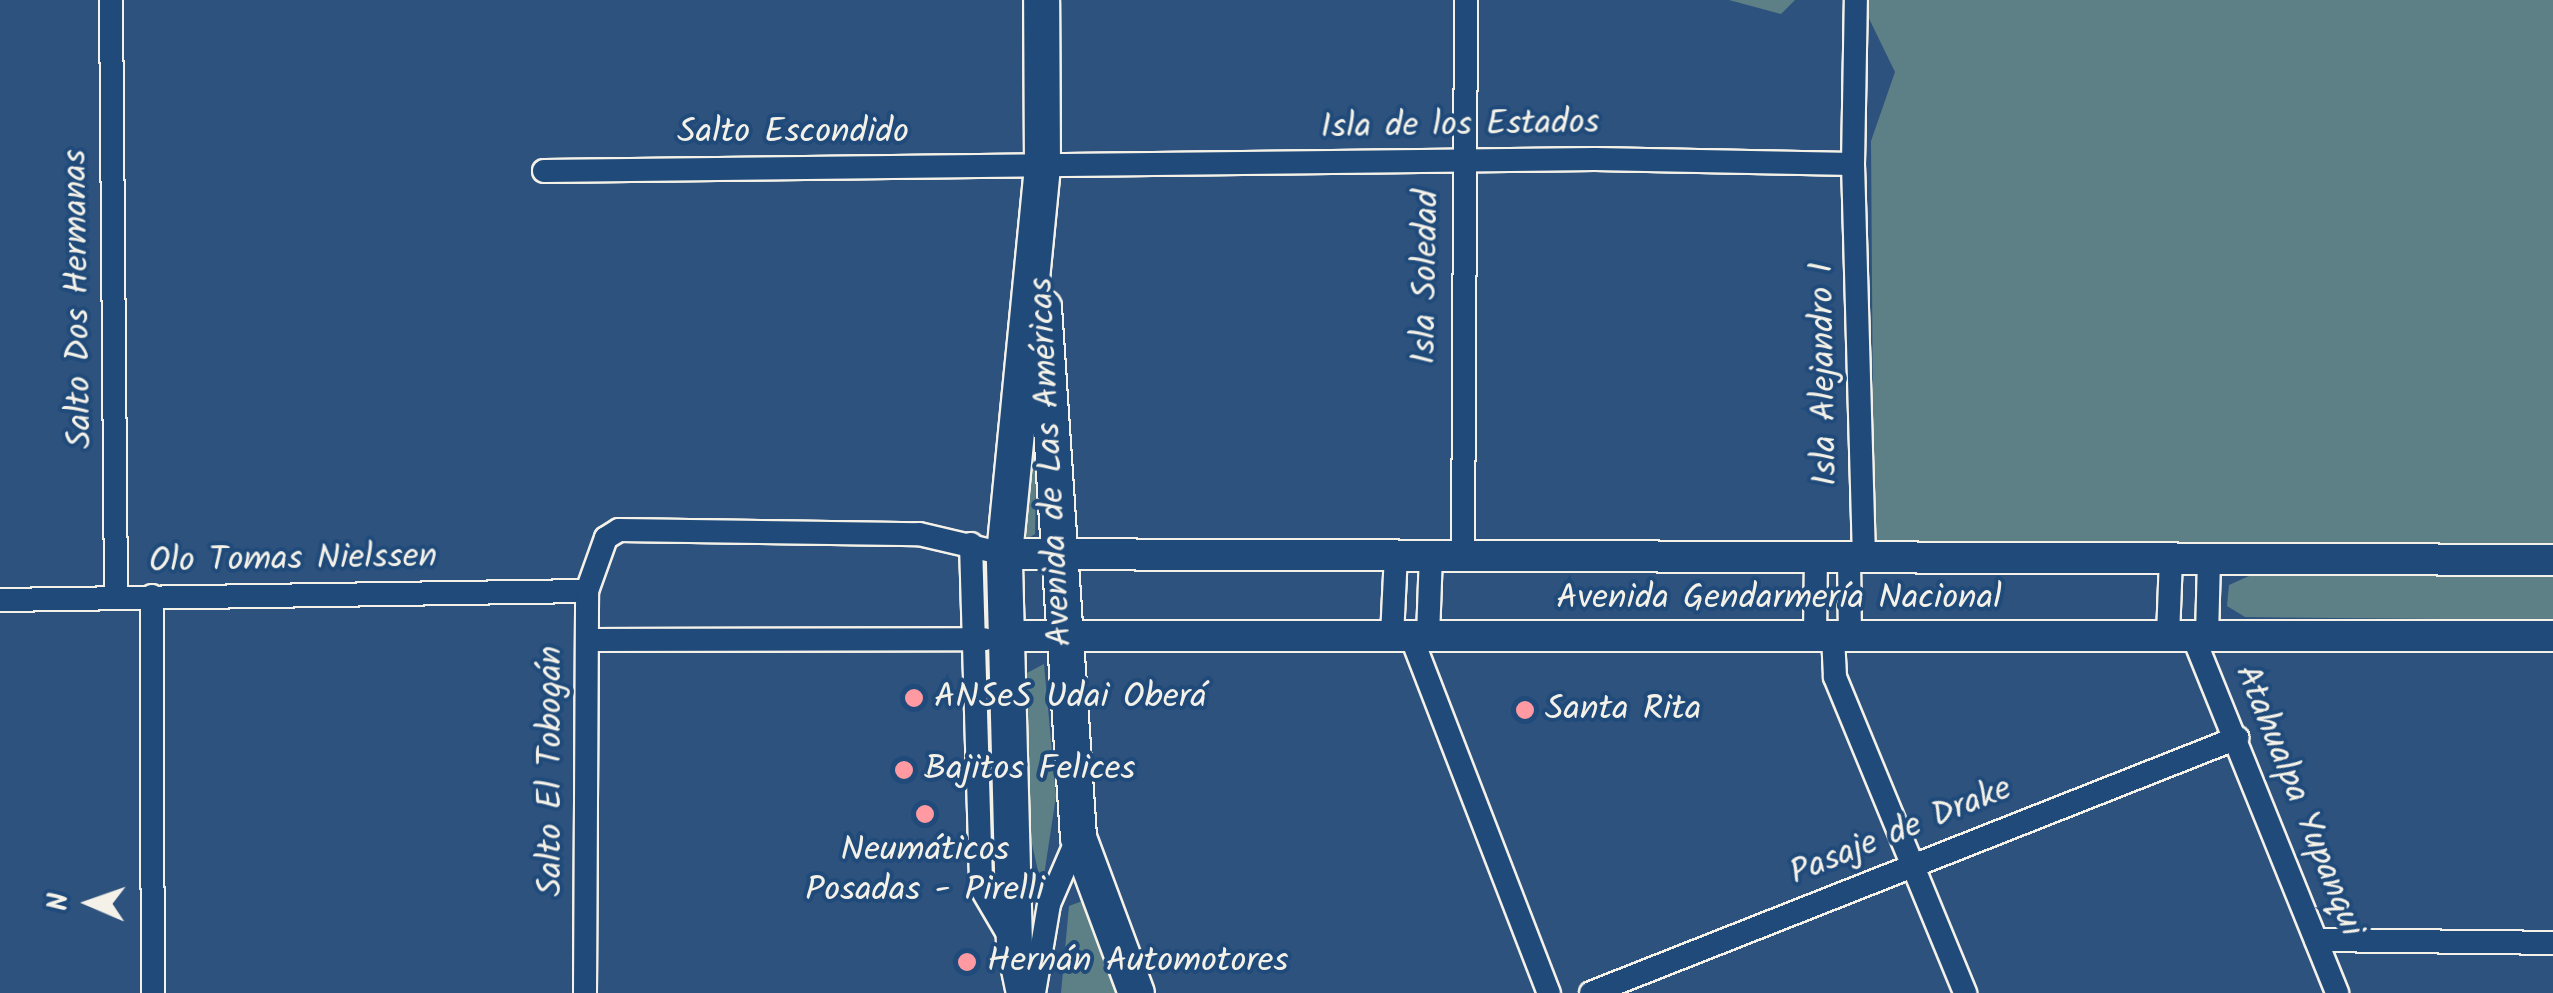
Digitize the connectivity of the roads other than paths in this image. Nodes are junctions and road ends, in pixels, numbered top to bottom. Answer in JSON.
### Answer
{"nodes":[{"id":1,"x":111,"y":0,"type":"edge"},
{"id":2,"x":1041,"y":0,"type":"edge"},
{"id":3,"x":1466,"y":0,"type":"edge"},
{"id":4,"x":1856,"y":0,"type":"edge"},
{"id":5,"x":1463,"y":160,"type":"junction"},
{"id":6,"x":1853,"y":164,"type":"junction"},
{"id":7,"x":1042,"y":168,"type":"junction"},
{"id":8,"x":544,"y":171,"type":"dead end"},
{"id":9,"x":1038,"y":221,"type":"junction"},
{"id":10,"x":988,"y":549,"type":"junction"},
{"id":11,"x":1064,"y":554,"type":"junction"},
{"id":12,"x":1396,"y":555,"type":"junction"},
{"id":13,"x":1431,"y":555,"type":"junction"},
{"id":14,"x":1463,"y":556,"type":"junction"},
{"id":15,"x":1816,"y":557,"type":"junction"},
{"id":16,"x":1857,"y":557,"type":"junction"},
{"id":17,"x":2171,"y":558,"type":"junction"},
{"id":18,"x":2209,"y":558,"type":"junction"},
{"id":19,"x":2553,"y":560,"type":"edge"},
{"id":20,"x":588,"y":591,"type":"junction"},
{"id":21,"x":152,"y":596,"type":"junction"},
{"id":22,"x":116,"y":598,"type":"junction"},
{"id":23,"x":0,"y":600,"type":"edge"},
{"id":24,"x":1062,"y":636,"type":"junction"},
{"id":25,"x":1410,"y":636,"type":"junction"},
{"id":26,"x":1833,"y":636,"type":"junction"},
{"id":27,"x":2189,"y":636,"type":"junction"},
{"id":28,"x":2553,"y":636,"type":"edge"},
{"id":29,"x":988,"y":639,"type":"junction"},
{"id":30,"x":588,"y":640,"type":"junction"},
{"id":31,"x":2237,"y":738,"type":"junction"},
{"id":32,"x":1078,"y":836,"type":"junction"},
{"id":33,"x":1913,"y":864,"type":"junction"},
{"id":34,"x":2316,"y":940,"type":"junction"},
{"id":35,"x":2553,"y":943,"type":"edge"},
{"id":36,"x":1032,"y":987,"type":"edge"},
{"id":37,"x":153,"y":993,"type":"edge"},
{"id":38,"x":585,"y":993,"type":"edge"},
{"id":39,"x":1136,"y":993,"type":"edge"},
{"id":40,"x":1549,"y":993,"type":"edge"},
{"id":41,"x":1591,"y":993,"type":"edge"},
{"id":42,"x":1965,"y":993,"type":"edge"},
{"id":43,"x":2336,"y":993,"type":"edge"}],
"edges":[{"from":1,"to":22,"type":"street","name":"Salto Dos Hermanas"},
{"from":2,"to":7,"type":"main road","name":"Avenida de Las Américas"},
{"from":3,"to":5,"type":"street","name":"Isla Soledad"},
{"from":4,"to":6,"type":"street"},
{"from":5,"to":6,"type":"street","name":"Isla de los Estados"},
{"from":5,"to":7,"type":"street","name":"Isla de los Estados"},
{"from":5,"to":14,"type":"street","name":"Isla Soledad"},
{"from":6,"to":16,"type":"street","name":"Isla Alejandro I"},
{"from":7,"to":8,"type":"street","name":"Salto Escondido"},
{"from":7,"to":9,"type":"main road","name":"Avenida de Las Américas"},
{"from":9,"to":10,"type":"main road","name":"Avenida de Las Américas"},
{"from":9,"to":11,"type":"main road","name":"Avenida de Las Américas"},
{"from":10,"to":11,"type":"street","name":"Avenida Gendarmería Nacional"},
{"from":10,"to":20,"type":"street","name":"Salto El Tobogán"},
{"from":10,"to":29,"type":"main road","name":"Avenida de Las Américas"},
{"from":11,"to":12,"type":"street","name":"Avenida Gendarmería Nacional"},
{"from":11,"to":24,"type":"main road","name":"Avenida de Las Américas"},
{"from":12,"to":13,"type":"street","name":"Avenida Gendarmería Nacional"},
{"from":12,"to":25,"type":"street"},
{"from":13,"to":14,"type":"street","name":"Avenida Gendarmería Nacional"},
{"from":13,"to":25,"type":"street"},
{"from":14,"to":15,"type":"street","name":"Avenida Gendarmería Nacional"},
{"from":15,"to":16,"type":"street","name":"Avenida Gendarmería Nacional"},
{"from":15,"to":26,"type":"street"},
{"from":16,"to":17,"type":"street","name":"Avenida Gendarmería Nacional"},
{"from":16,"to":26,"type":"street","name":"Isla Alejandro I"},
{"from":17,"to":18,"type":"street","name":"Avenida Gendarmería Nacional"},
{"from":17,"to":27,"type":"street"},
{"from":18,"to":19,"type":"street","name":"Avenida Gendarmería Nacional"},
{"from":18,"to":27,"type":"street"},
{"from":20,"to":21,"type":"street","name":"Olo Tomas Nielssen"},
{"from":20,"to":30,"type":"street","name":"Salto El Tobogán"},
{"from":21,"to":22,"type":"street","name":"Olo Tomas Nielssen"},
{"from":21,"to":37,"type":"street"},
{"from":22,"to":23,"type":"street","name":"Olo Tomas Nielssen"},
{"from":24,"to":25,"type":"street","name":"Avenida Gendarmería Nacional"},
{"from":24,"to":29,"type":"street","name":"Avenida Gendarmería Nacional"},
{"from":24,"to":32,"type":"main road","name":"Avenida de Las Américas"},
{"from":25,"to":26,"type":"street","name":"Avenida Gendarmería Nacional"},
{"from":25,"to":40,"type":"street"},
{"from":26,"to":27,"type":"street","name":"Avenida Gendarmería Nacional"},
{"from":26,"to":33,"type":"street"},
{"from":27,"to":28,"type":"street","name":"Avenida Gendarmería Nacional"},
{"from":27,"to":31,"type":"street","name":"Atahualpa Yupanqui"},
{"from":29,"to":30,"type":"street"},
{"from":29,"to":36,"type":"main road","name":"Avenida de Las Américas"},
{"from":30,"to":38,"type":"street","name":"Salto El Tobogán"},
{"from":31,"to":33,"type":"street","name":"Pasaje de Drake"},
{"from":31,"to":34,"type":"street","name":"Atahualpa Yupanqui"},
{"from":32,"to":36,"type":"street"},
{"from":32,"to":39,"type":"main road","name":"Avenida de Las Américas"},
{"from":33,"to":41,"type":"street","name":"Pasaje de Drake"},
{"from":33,"to":42,"type":"street"},
{"from":34,"to":35,"type":"street"},
{"from":34,"to":43,"type":"street","name":"Atahualpa Yupanqui"}]}
